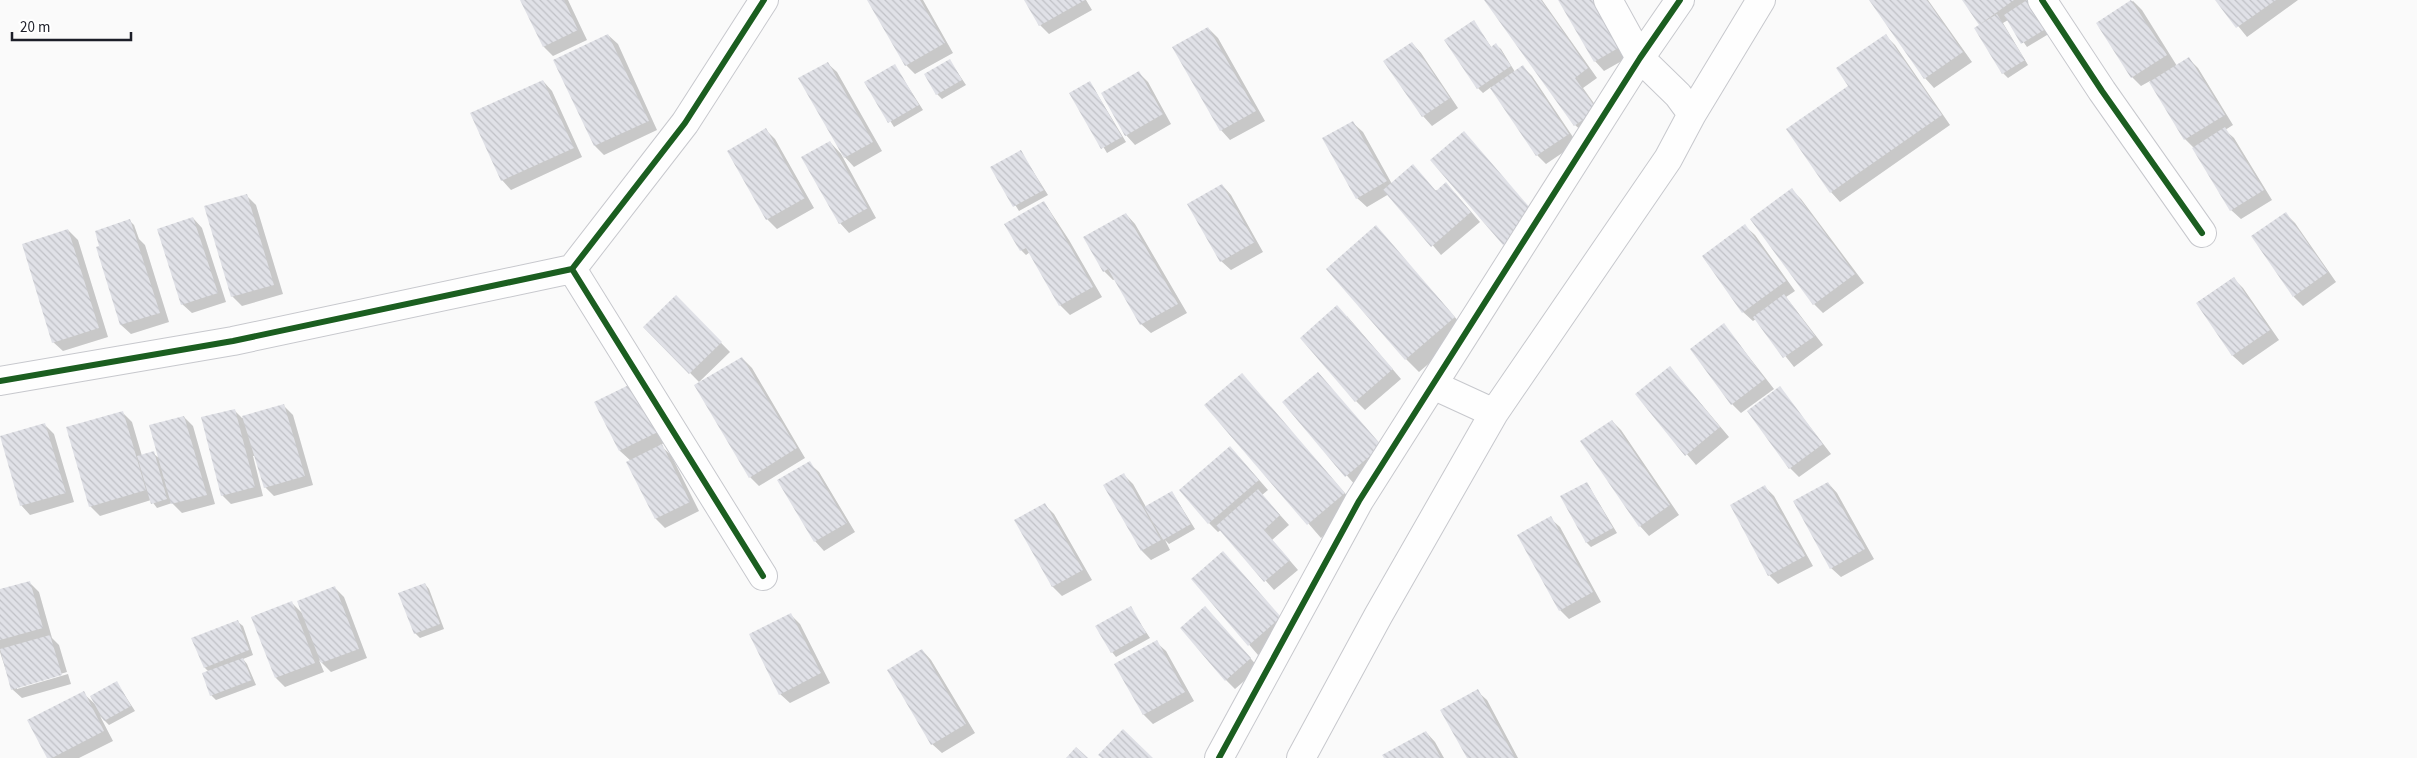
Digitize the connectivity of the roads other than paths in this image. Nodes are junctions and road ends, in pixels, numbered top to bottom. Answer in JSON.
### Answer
{"nodes":[{"id":1,"x":764,"y":0,"type":"edge"},
{"id":2,"x":1608,"y":0,"type":"edge"},
{"id":3,"x":1680,"y":0,"type":"edge"},
{"id":4,"x":1761,"y":0,"type":"edge"},
{"id":5,"x":2042,"y":0,"type":"edge"},
{"id":6,"x":1646,"y":64,"type":"junction"},
{"id":7,"x":1685,"y":105,"type":"junction"},
{"id":8,"x":2202,"y":233,"type":"dead end"},
{"id":9,"x":572,"y":269,"type":"junction"},
{"id":10,"x":0,"y":381,"type":"edge"},
{"id":11,"x":1433,"y":385,"type":"junction"},
{"id":12,"x":1494,"y":413,"type":"junction"},
{"id":13,"x":763,"y":576,"type":"dead end"},
{"id":14,"x":1219,"y":758,"type":"edge"},
{"id":15,"x":1301,"y":758,"type":"edge"}],
"edges":[{"from":1,"to":9,"type":"street"},
{"from":2,"to":6,"type":"street"},
{"from":3,"to":6,"type":"street"},
{"from":4,"to":7,"type":"street"},
{"from":5,"to":8,"type":"street"},
{"from":6,"to":7,"type":"street"},
{"from":6,"to":11,"type":"street"},
{"from":7,"to":12,"type":"street"},
{"from":9,"to":10,"type":"street"},
{"from":9,"to":13,"type":"street"},
{"from":11,"to":12,"type":"street"},
{"from":11,"to":14,"type":"street"},
{"from":12,"to":15,"type":"street"}]}
